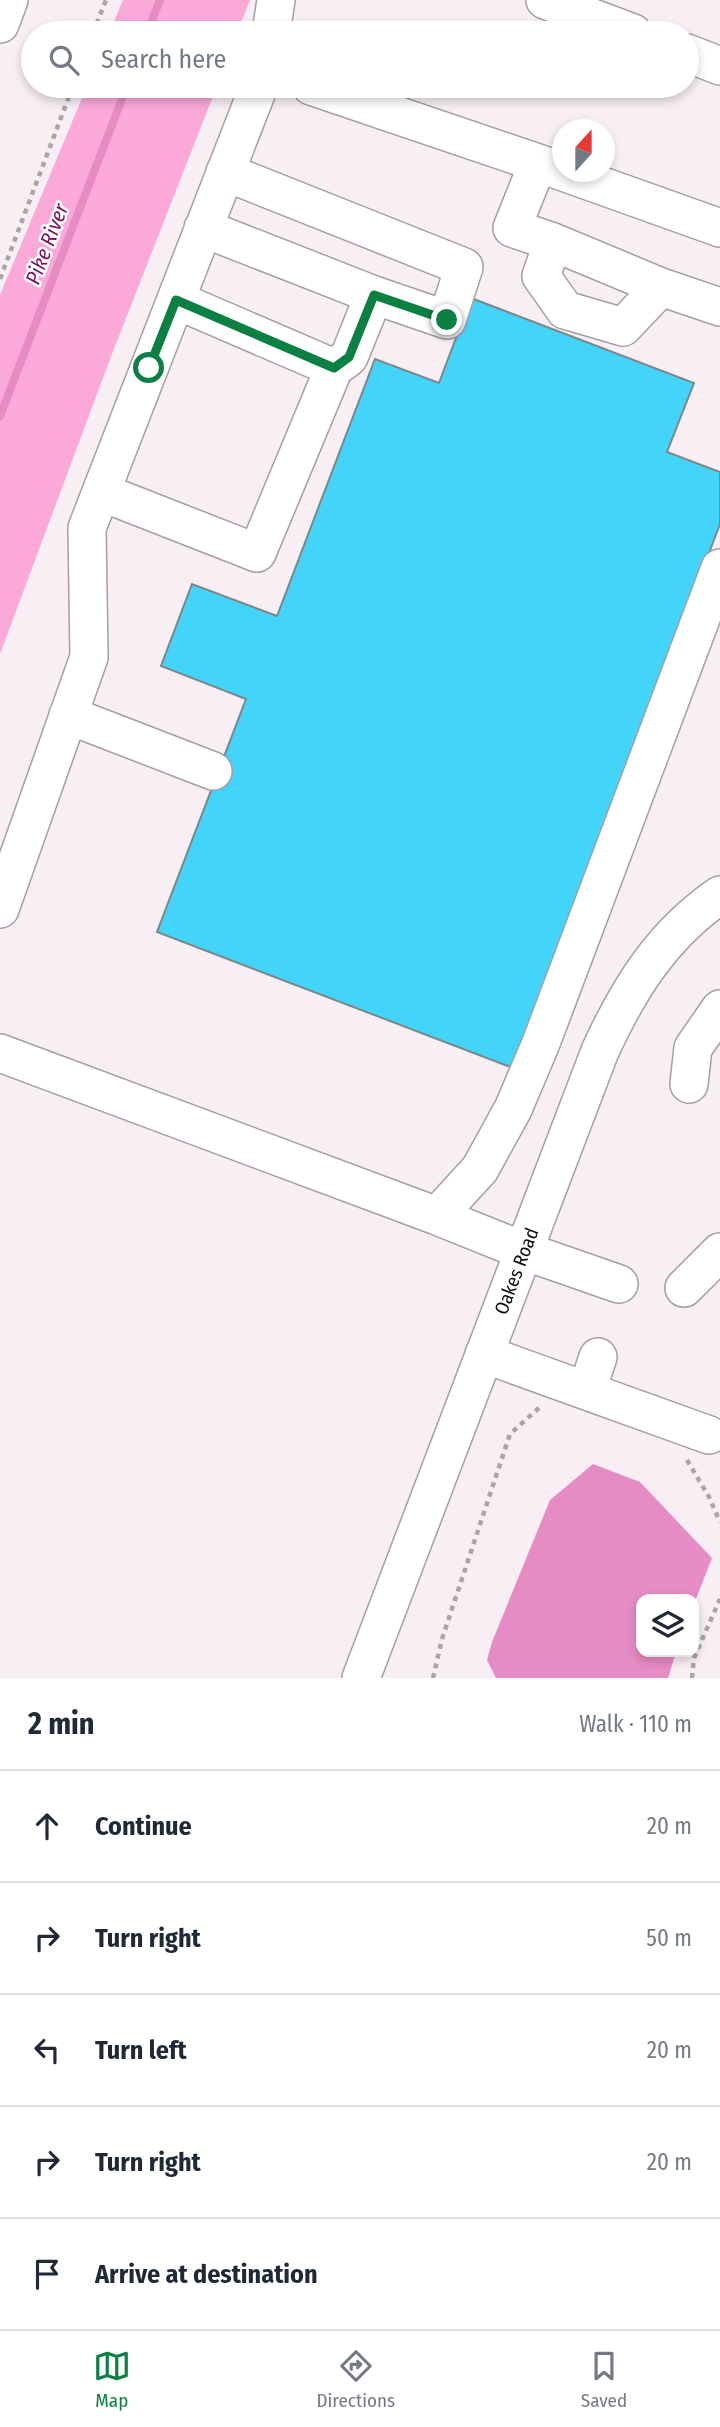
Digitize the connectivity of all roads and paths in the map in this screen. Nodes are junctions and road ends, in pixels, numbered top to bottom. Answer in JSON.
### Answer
{"nodes":[{"id":1,"x":9,"y":0,"type":"edge"},
{"id":2,"x":106,"y":0,"type":"edge"},
{"id":3,"x":276,"y":0,"type":"edge"},
{"id":4,"x":545,"y":0,"type":"edge"},
{"id":5,"x":98,"y":21,"type":"edge"},
{"id":6,"x":273,"y":21,"type":"edge"},
{"id":7,"x":601,"y":21,"type":"edge"},
{"id":8,"x":0,"y":24,"type":"edge"},
{"id":9,"x":699,"y":58,"type":"edge"},
{"id":10,"x":720,"y":66,"type":"edge"},
{"id":11,"x":68,"y":98,"type":"edge"},
{"id":12,"x":254,"y":98,"type":"edge"},
{"id":13,"x":346,"y":98,"type":"edge"},
{"id":14,"x":538,"y":163,"type":"junction"},
{"id":15,"x":225,"y":172,"type":"junction"},
{"id":16,"x":203,"y":228,"type":"junction"},
{"id":17,"x":720,"y":228,"type":"edge"},
{"id":18,"x":553,"y":242,"type":"junction"},
{"id":19,"x":0,"y":279,"type":"edge"},
{"id":20,"x":661,"y":286,"type":"junction"},
{"id":21,"x":374,"y":295,"type":"junction"},
{"id":22,"x":176,"y":300,"type":"junction"},
{"id":23,"x":720,"y":307,"type":"edge"},
{"id":24,"x":334,"y":368,"type":"junction"},
{"id":25,"x":101,"y":492,"type":"junction"},
{"id":26,"x":720,"y":568,"type":"edge"},
{"id":27,"x":68,"y":715,"type":"junction"},
{"id":28,"x":213,"y":771,"type":"dead end"},
{"id":29,"x":720,"y":895,"type":"edge"},
{"id":30,"x":0,"y":909,"type":"edge"},
{"id":31,"x":720,"y":1009,"type":"edge"},
{"id":32,"x":0,"y":1053,"type":"edge"},
{"id":33,"x":689,"y":1084,"type":"dead end"},
{"id":34,"x":438,"y":1216,"type":"junction"},
{"id":35,"x":524,"y":1251,"type":"junction"},
{"id":36,"x":720,"y":1252,"type":"edge"},
{"id":37,"x":618,"y":1284,"type":"dead end"},
{"id":38,"x":684,"y":1288,"type":"dead end"},
{"id":39,"x":484,"y":1354,"type":"junction"},
{"id":40,"x":552,"y":1409,"type":"dead end"},
{"id":41,"x":696,"y":1444,"type":"joint"},
{"id":42,"x":720,"y":1522,"type":"edge"},
{"id":43,"x":720,"y":1599,"type":"edge"},
{"id":44,"x":361,"y":1678,"type":"edge"},
{"id":45,"x":433,"y":1678,"type":"edge"},
{"id":46,"x":692,"y":1678,"type":"edge"}],
"edges":[{"from":1,"to":8,"type":"street"},
{"from":2,"to":5,"type":"path"},
{"from":3,"to":6,"type":"street"},
{"from":4,"to":7,"type":"street"},
{"from":9,"to":10,"type":"street"},
{"from":11,"to":19,"type":"path"},
{"from":12,"to":15,"type":"street"},
{"from":13,"to":14,"type":"street"},
{"from":14,"to":17,"type":"street"},
{"from":14,"to":18,"type":"street"},
{"from":15,"to":16,"type":"street"},
{"from":15,"to":21,"type":"street"},
{"from":16,"to":21,"type":"street"},
{"from":16,"to":22,"type":"street"},
{"from":18,"to":20,"type":"street"},
{"from":18,"to":20,"type":"street"},
{"from":20,"to":23,"type":"street"},
{"from":21,"to":24,"type":"street"},
{"from":22,"to":24,"type":"street"},
{"from":22,"to":25,"type":"street"},
{"from":24,"to":25,"type":"street"},
{"from":25,"to":27,"type":"street"},
{"from":26,"to":34,"type":"street"},
{"from":27,"to":28,"type":"street"},
{"from":27,"to":30,"type":"street"},
{"from":29,"to":35,"type":"street","name":"Oakes Road"},
{"from":31,"to":33,"type":"street"},
{"from":32,"to":34,"type":"street"},
{"from":34,"to":35,"type":"street"},
{"from":35,"to":37,"type":"street"},
{"from":35,"to":39,"type":"street","name":"Oakes Road"},
{"from":36,"to":38,"type":"street"},
{"from":39,"to":41,"type":"street"},
{"from":39,"to":44,"type":"street","name":"Oakes Road"},
{"from":40,"to":45,"type":"path"},
{"from":41,"to":42,"type":"path"},
{"from":43,"to":46,"type":"path"}]}
